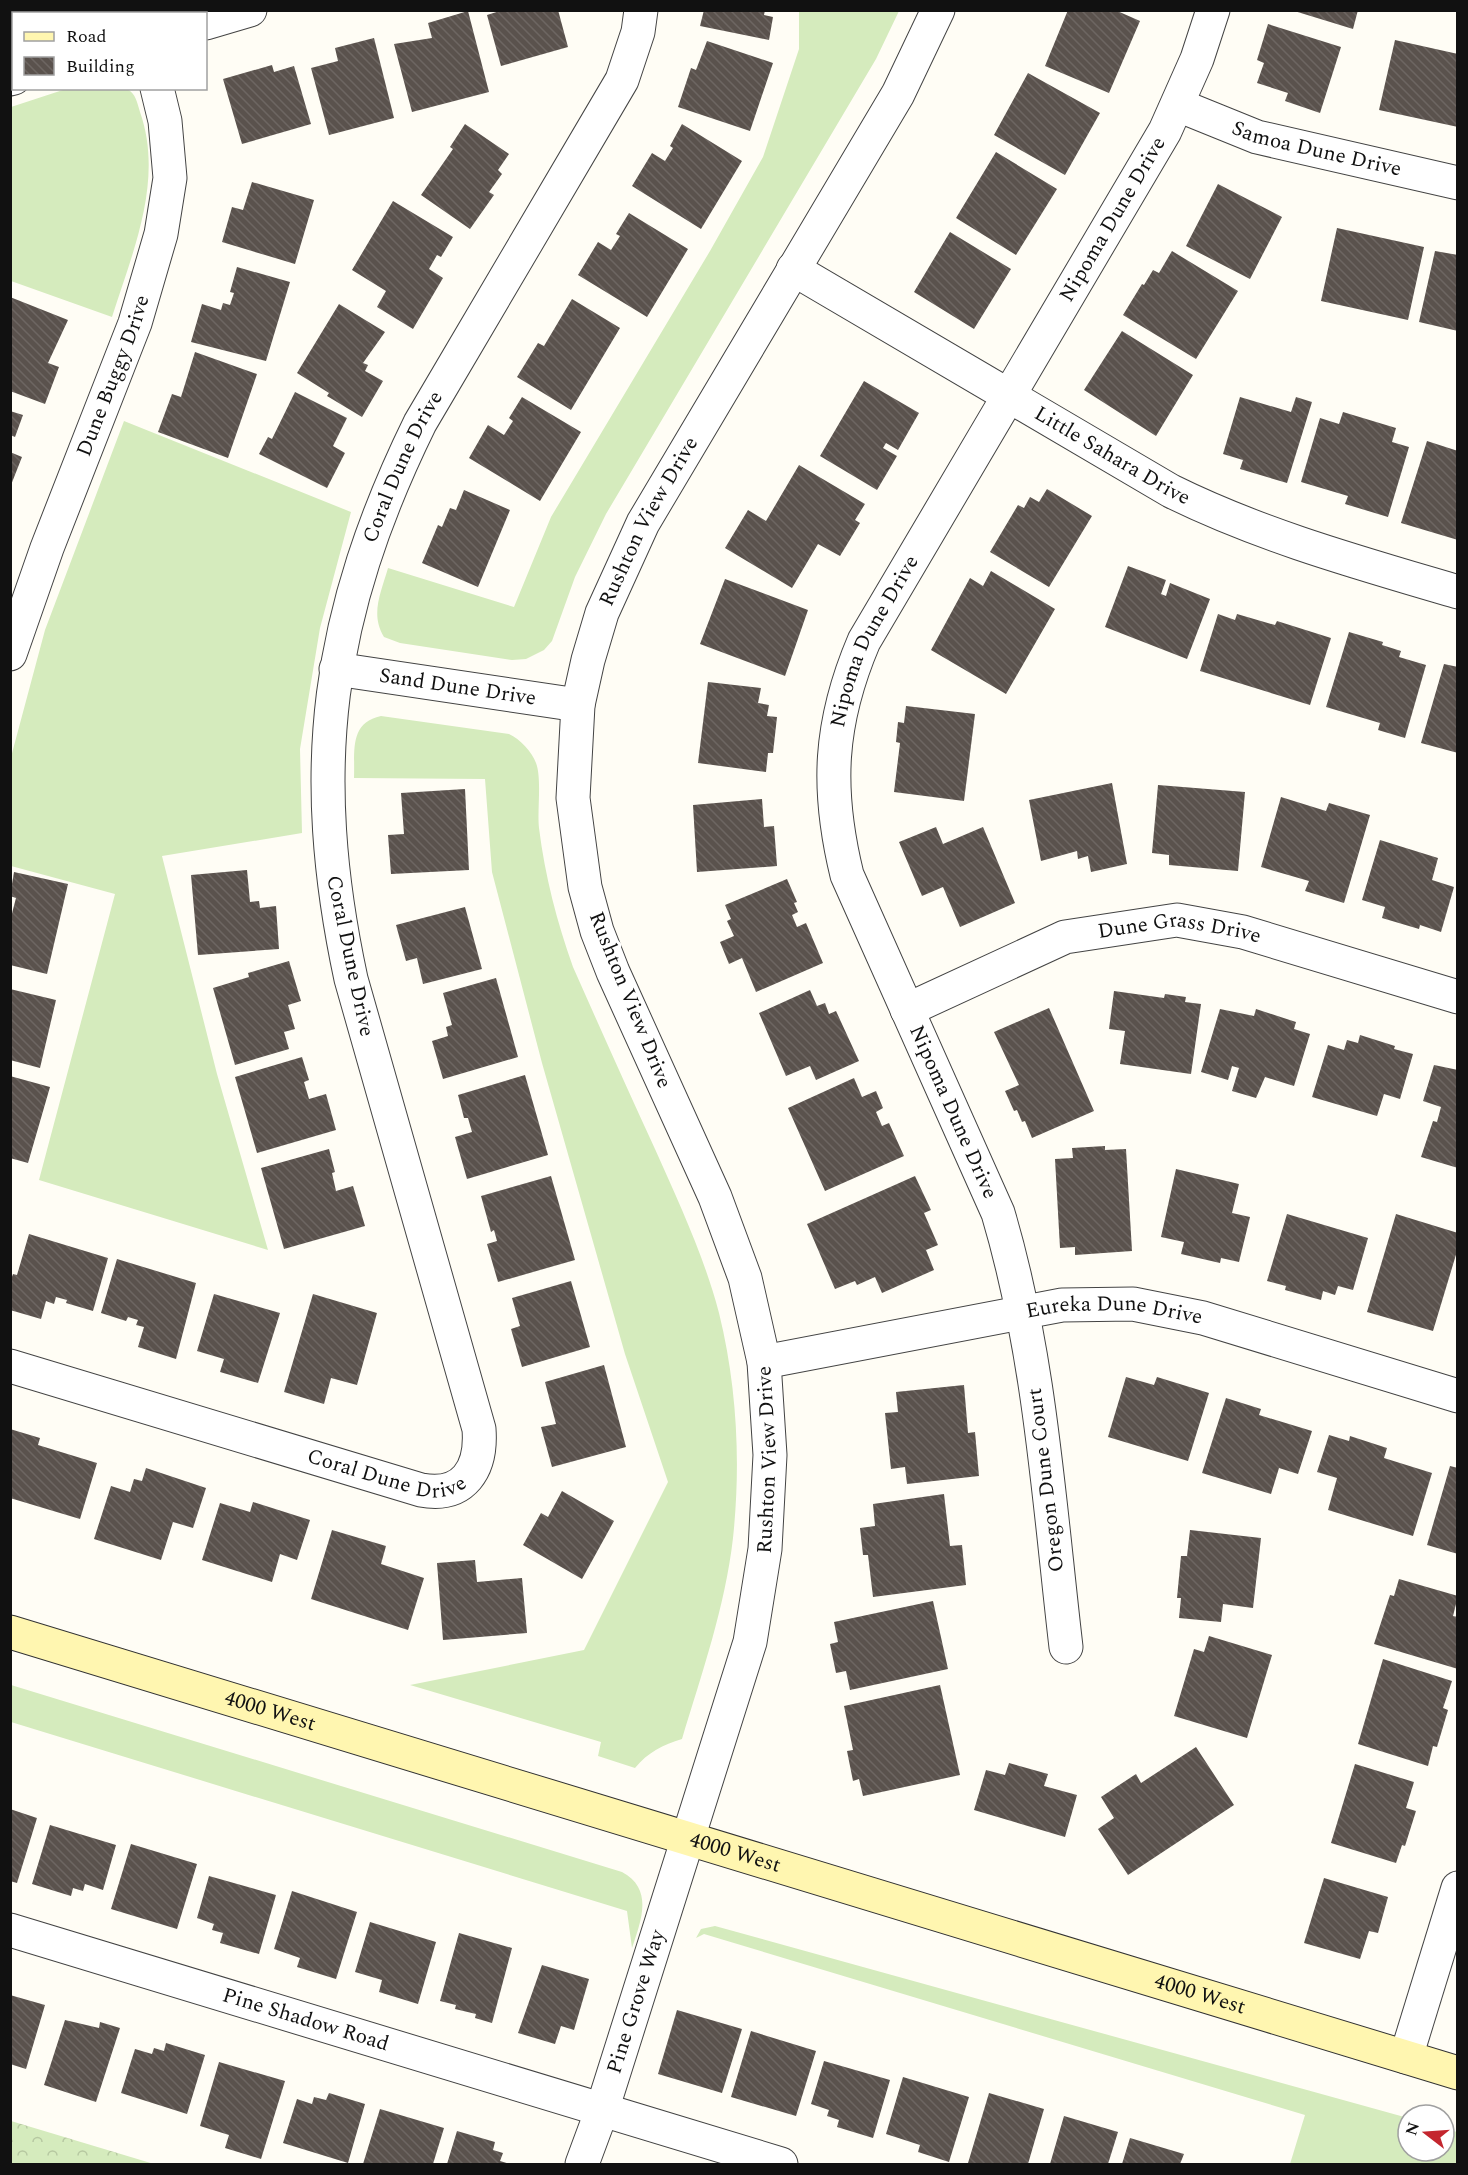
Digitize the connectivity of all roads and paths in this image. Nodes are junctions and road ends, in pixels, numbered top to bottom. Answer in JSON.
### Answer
{"nodes":[{"id":1,"x":250,"y":10,"type":"edge"},
{"id":2,"x":641,"y":10,"type":"edge"},
{"id":3,"x":938,"y":10,"type":"edge"},
{"id":4,"x":1213,"y":10,"type":"edge"},
{"id":5,"x":207,"y":23,"type":"edge"},
{"id":6,"x":157,"y":90,"type":"edge"},
{"id":7,"x":1178,"y":105,"type":"junction"},
{"id":8,"x":1458,"y":183,"type":"edge"},
{"id":9,"x":793,"y":269,"type":"junction"},
{"id":10,"x":1010,"y":396,"type":"junction"},
{"id":11,"x":1458,"y":592,"type":"edge"},
{"id":12,"x":10,"y":654,"type":"edge"},
{"id":13,"x":336,"y":669,"type":"junction"},
{"id":14,"x":578,"y":705,"type":"junction"},
{"id":15,"x":1458,"y":997,"type":"edge"},
{"id":16,"x":907,"y":1010,"type":"junction"},
{"id":17,"x":1023,"y":1314,"type":"junction"},
{"id":18,"x":764,"y":1362,"type":"junction"},
{"id":19,"x":10,"y":1366,"type":"edge"},
{"id":20,"x":1458,"y":1396,"type":"edge"},
{"id":21,"x":10,"y":1632,"type":"edge"},
{"id":22,"x":1066,"y":1647,"type":"dead end"},
{"id":23,"x":688,"y":1838,"type":"junction"},
{"id":24,"x":1458,"y":1888,"type":"edge"},
{"id":25,"x":10,"y":1930,"type":"edge"},
{"id":26,"x":1406,"y":2057,"type":"junction"},
{"id":27,"x":1458,"y":2073,"type":"edge"},
{"id":28,"x":602,"y":2110,"type":"junction"},
{"id":29,"x":582,"y":2164,"type":"edge"},
{"id":30,"x":781,"y":2164,"type":"edge"}],
"edges":[{"from":1,"to":5,"type":"street"},
{"from":2,"to":13,"type":"street","name":"Coral Dune Drive"},
{"from":3,"to":9,"type":"street","name":"Rushton View Drive"},
{"from":4,"to":7,"type":"street","name":"Nipoma Dune Drive"},
{"from":6,"to":12,"type":"street","name":"Dune Buggy Drive"},
{"from":7,"to":8,"type":"street","name":"Samoa Dune Drive"},
{"from":7,"to":10,"type":"street","name":"Nipoma Dune Drive"},
{"from":9,"to":10,"type":"street","name":"Little Sahara Drive"},
{"from":9,"to":14,"type":"street","name":"Rushton View Drive"},
{"from":10,"to":11,"type":"street","name":"Little Sahara Drive"},
{"from":10,"to":16,"type":"street","name":"Nipoma Dune Drive"},
{"from":13,"to":14,"type":"street","name":"Sand Dune Drive"},
{"from":13,"to":19,"type":"street","name":"Coral Dune Drive"},
{"from":14,"to":18,"type":"street","name":"Rushton View Drive"},
{"from":15,"to":16,"type":"street","name":"Dune Grass Drive"},
{"from":16,"to":17,"type":"street","name":"Nipoma Dune Drive"},
{"from":17,"to":18,"type":"street","name":"Eureka Dune Drive"},
{"from":17,"to":20,"type":"street","name":"Eureka Dune Drive"},
{"from":17,"to":22,"type":"street","name":"Oregon Dune Court"},
{"from":18,"to":23,"type":"street","name":"Rushton View Drive"},
{"from":21,"to":23,"type":"main road","name":"4000 West"},
{"from":23,"to":26,"type":"main road","name":"4000 West"},
{"from":23,"to":28,"type":"street","name":"Pine Grove Way"},
{"from":24,"to":26,"type":"street"},
{"from":25,"to":28,"type":"street","name":"Pine Shadow Road"},
{"from":26,"to":27,"type":"main road","name":"4000 West"},
{"from":28,"to":29,"type":"street","name":"Pine Grove Way"},
{"from":28,"to":30,"type":"street","name":"Pine Shadow Road"}]}
